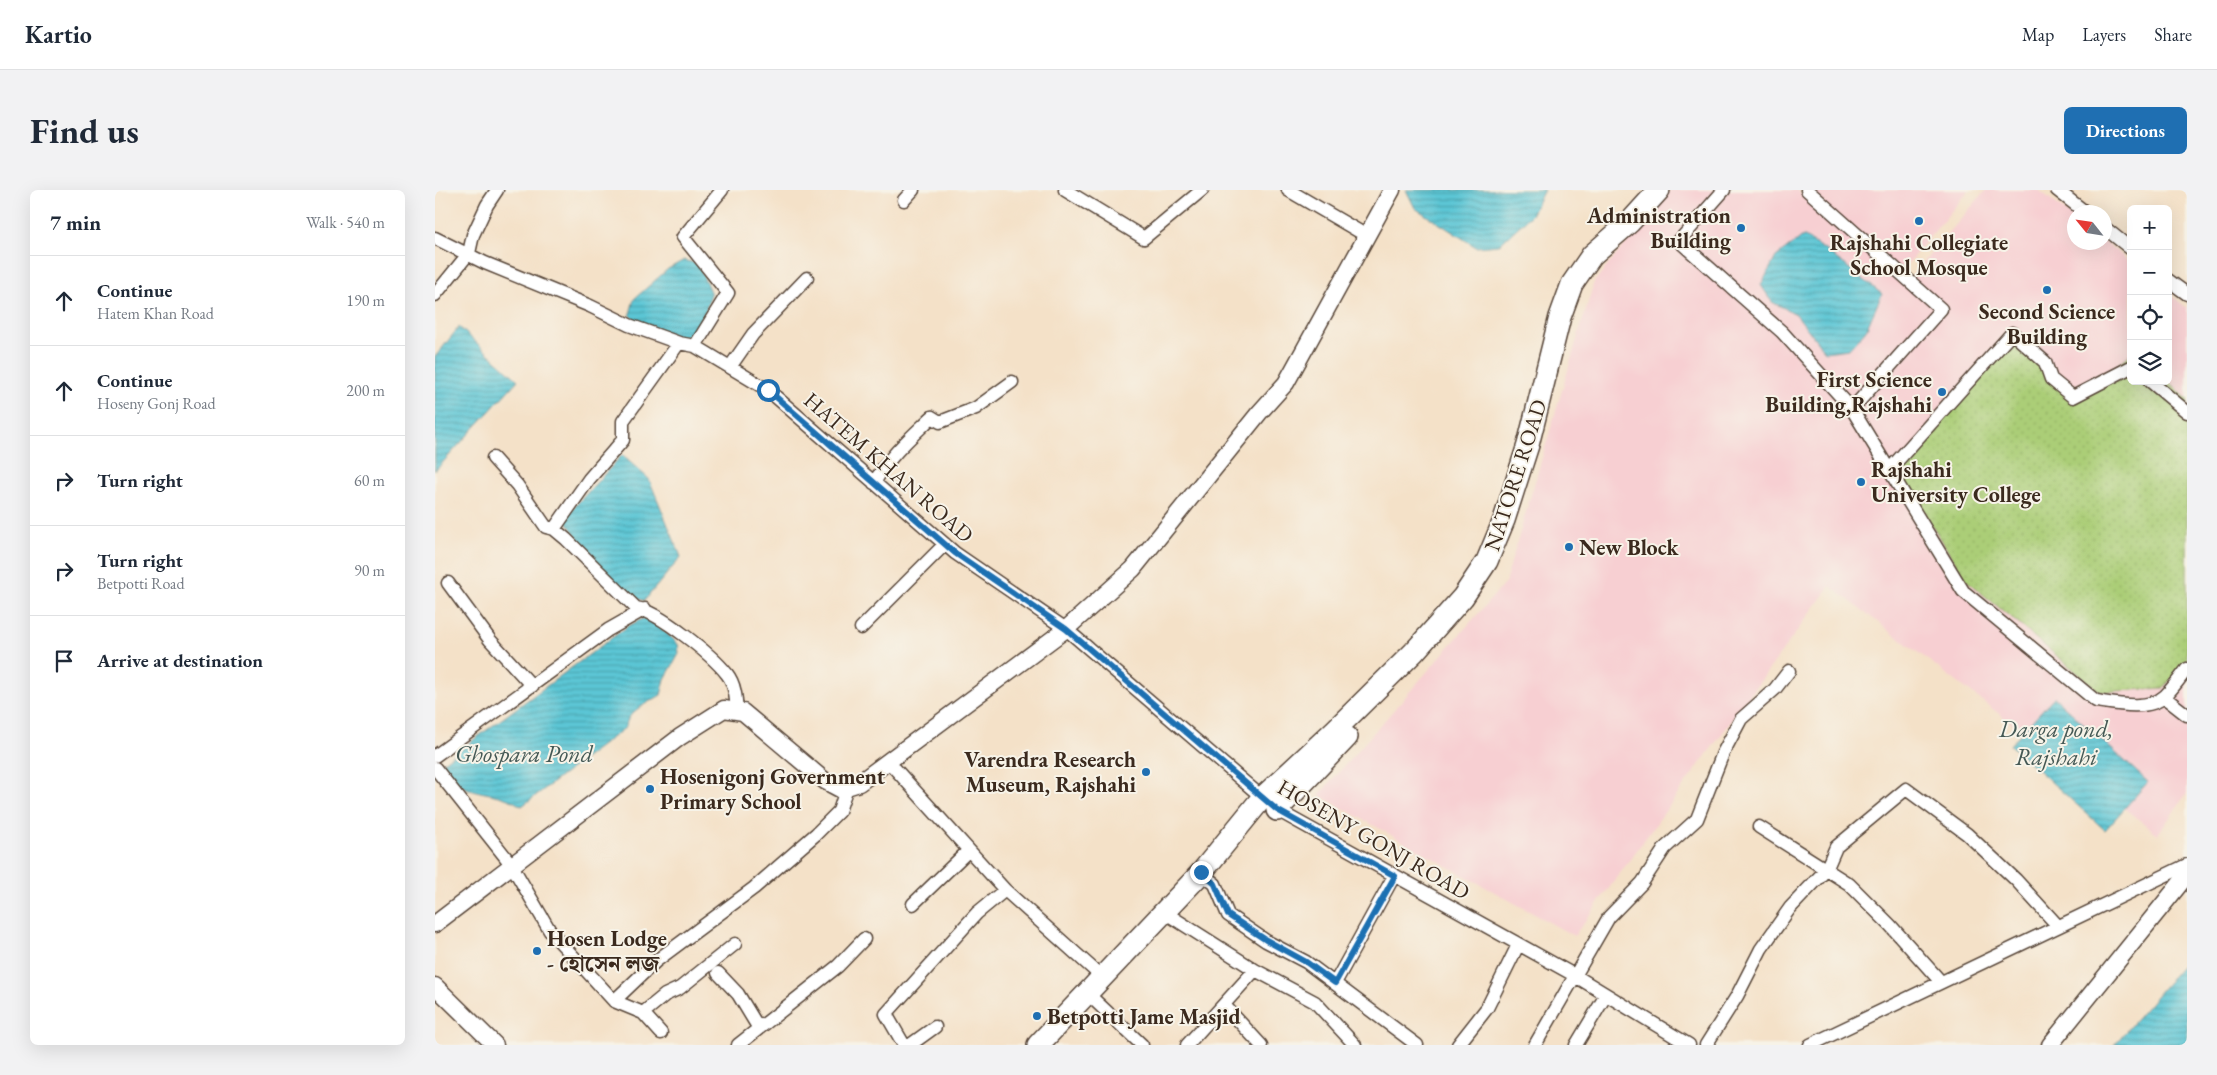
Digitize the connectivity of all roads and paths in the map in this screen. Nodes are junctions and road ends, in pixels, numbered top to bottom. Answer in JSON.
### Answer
{"nodes":[{"id":1,"x":497,"y":190,"type":"edge"},
{"id":2,"x":722,"y":190,"type":"edge"},
{"id":3,"x":913,"y":190,"type":"edge"},
{"id":4,"x":1065,"y":190,"type":"edge"},
{"id":5,"x":1202,"y":190,"type":"edge"},
{"id":6,"x":1288,"y":190,"type":"edge"},
{"id":7,"x":1392,"y":190,"type":"edge"},
{"id":8,"x":1659,"y":190,"type":"edge"},
{"id":9,"x":1724,"y":190,"type":"edge"},
{"id":10,"x":1807,"y":190,"type":"edge"},
{"id":11,"x":2057,"y":190,"type":"edge"},
{"id":12,"x":903,"y":200,"type":"dead end"},
{"id":13,"x":2076,"y":205,"type":"edge"},
{"id":14,"x":2112,"y":234,"type":"edge"},
{"id":15,"x":1367,"y":236,"type":"junction"},
{"id":16,"x":435,"y":238,"type":"edge"},
{"id":17,"x":2127,"y":246,"type":"edge"},
{"id":18,"x":469,"y":253,"type":"junction"},
{"id":19,"x":807,"y":278,"type":"dead end"},
{"id":20,"x":2172,"y":283,"type":"edge"},
{"id":21,"x":2187,"y":294,"type":"edge"},
{"id":22,"x":435,"y":295,"type":"edge"},
{"id":23,"x":679,"y":344,"type":"junction"},
{"id":24,"x":695,"y":346,"type":"junction"},
{"id":25,"x":730,"y":367,"type":"junction"},
{"id":26,"x":2127,"y":369,"type":"edge"},
{"id":27,"x":1012,"y":382,"type":"dead end"},
{"id":28,"x":2155,"y":385,"type":"edge"},
{"id":29,"x":1852,"y":409,"type":"junction"},
{"id":30,"x":2187,"y":412,"type":"edge"},
{"id":31,"x":493,"y":458,"type":"dead end"},
{"id":32,"x":1889,"y":469,"type":"junction"},
{"id":33,"x":874,"y":483,"type":"junction"},
{"id":34,"x":554,"y":528,"type":"junction"},
{"id":35,"x":945,"y":544,"type":"junction"},
{"id":36,"x":448,"y":584,"type":"dead end"},
{"id":37,"x":645,"y":609,"type":"junction"},
{"id":38,"x":861,"y":628,"type":"dead end"},
{"id":39,"x":1066,"y":629,"type":"junction"},
{"id":40,"x":2187,"y":669,"type":"edge"},
{"id":41,"x":1789,"y":671,"type":"dead end"},
{"id":42,"x":532,"y":686,"type":"junction"},
{"id":43,"x":2164,"y":697,"type":"junction"},
{"id":44,"x":737,"y":711,"type":"junction"},
{"id":45,"x":2187,"y":714,"type":"edge"},
{"id":46,"x":435,"y":756,"type":"edge"},
{"id":47,"x":888,"y":761,"type":"junction"},
{"id":48,"x":435,"y":768,"type":"edge"},
{"id":49,"x":847,"y":786,"type":"junction"},
{"id":50,"x":1269,"y":804,"type":"junction"},
{"id":51,"x":1759,"y":827,"type":"dead end"},
{"id":52,"x":968,"y":851,"type":"junction"},
{"id":53,"x":511,"y":864,"type":"junction"},
{"id":54,"x":2187,"y":865,"type":"edge"},
{"id":55,"x":1826,"y":870,"type":"junction"},
{"id":56,"x":1201,"y":872,"type":"junction"},
{"id":57,"x":1395,"y":876,"type":"junction"},
{"id":58,"x":2187,"y":876,"type":"edge"},
{"id":59,"x":1005,"y":890,"type":"junction"},
{"id":60,"x":913,"y":904,"type":"dead end"},
{"id":61,"x":1164,"y":912,"type":"junction"},
{"id":62,"x":435,"y":924,"type":"edge"},
{"id":63,"x":2059,"y":926,"type":"junction"},
{"id":64,"x":864,"y":939,"type":"dead end"},
{"id":65,"x":735,"y":944,"type":"dead end"},
{"id":66,"x":1519,"y":945,"type":"junction"},
{"id":67,"x":1255,"y":970,"type":"junction"},
{"id":68,"x":718,"y":973,"type":"dead end"},
{"id":69,"x":1574,"y":975,"type":"junction"},
{"id":70,"x":1102,"y":977,"type":"junction"},
{"id":71,"x":1941,"y":982,"type":"junction"},
{"id":72,"x":1335,"y":983,"type":"junction"},
{"id":73,"x":435,"y":986,"type":"edge"},
{"id":74,"x":1087,"y":993,"type":"junction"},
{"id":75,"x":1606,"y":995,"type":"junction"},
{"id":76,"x":614,"y":1001,"type":"junction"},
{"id":77,"x":1224,"y":1005,"type":"junction"},
{"id":78,"x":643,"y":1013,"type":"junction"},
{"id":79,"x":758,"y":1027,"type":"junction"},
{"id":80,"x":935,"y":1027,"type":"dead end"},
{"id":81,"x":661,"y":1033,"type":"dead end"},
{"id":82,"x":495,"y":1045,"type":"edge"},
{"id":83,"x":738,"y":1045,"type":"edge"},
{"id":84,"x":904,"y":1045,"type":"edge"},
{"id":85,"x":910,"y":1045,"type":"edge"},
{"id":86,"x":1038,"y":1045,"type":"edge"},
{"id":87,"x":1142,"y":1045,"type":"edge"},
{"id":88,"x":1187,"y":1045,"type":"edge"},
{"id":89,"x":1261,"y":1045,"type":"edge"},
{"id":90,"x":1355,"y":1045,"type":"edge"},
{"id":91,"x":1417,"y":1045,"type":"edge"},
{"id":92,"x":1458,"y":1045,"type":"edge"},
{"id":93,"x":1535,"y":1045,"type":"edge"},
{"id":94,"x":1575,"y":1045,"type":"edge"},
{"id":95,"x":1689,"y":1045,"type":"edge"},
{"id":96,"x":1706,"y":1045,"type":"edge"},
{"id":97,"x":1811,"y":1045,"type":"edge"},
{"id":98,"x":2049,"y":1045,"type":"edge"}],
"edges":[{"from":1,"to":18,"type":"street"},
{"from":2,"to":24,"type":"street"},
{"from":3,"to":12,"type":"street"},
{"from":4,"to":5,"type":"street"},
{"from":6,"to":15,"type":"street"},
{"from":7,"to":15,"type":"main road"},
{"from":8,"to":50,"type":"highway","name":"NATORE ROAD"},
{"from":9,"to":29,"type":"street"},
{"from":10,"to":29,"type":"street"},
{"from":11,"to":13,"type":"street"},
{"from":14,"to":17,"type":"street"},
{"from":15,"to":39,"type":"main road"},
{"from":16,"to":18,"type":"street","name":"HATEM KHAN ROAD"},
{"from":18,"to":22,"type":"street"},
{"from":18,"to":23,"type":"street","name":"HATEM KHAN ROAD"},
{"from":19,"to":25,"type":"street"},
{"from":20,"to":21,"type":"street"},
{"from":23,"to":24,"type":"street","name":"HATEM KHAN ROAD"},
{"from":23,"to":34,"type":"street"},
{"from":24,"to":25,"type":"street","name":"HATEM KHAN ROAD"},
{"from":25,"to":33,"type":"street","name":"HATEM KHAN ROAD"},
{"from":26,"to":32,"type":"street"},
{"from":27,"to":33,"type":"street"},
{"from":28,"to":30,"type":"street"},
{"from":29,"to":32,"type":"street"},
{"from":31,"to":34,"type":"street"},
{"from":32,"to":43,"type":"street"},
{"from":33,"to":35,"type":"street","name":"HATEM KHAN ROAD"},
{"from":34,"to":37,"type":"street"},
{"from":35,"to":38,"type":"street"},
{"from":35,"to":39,"type":"street","name":"HATEM KHAN ROAD"},
{"from":36,"to":42,"type":"street"},
{"from":37,"to":42,"type":"street"},
{"from":37,"to":44,"type":"street"},
{"from":39,"to":47,"type":"main road"},
{"from":39,"to":50,"type":"street","name":"HOSENY GONJ ROAD"},
{"from":40,"to":43,"type":"street"},
{"from":41,"to":69,"type":"street"},
{"from":42,"to":46,"type":"street"},
{"from":43,"to":45,"type":"street"},
{"from":44,"to":49,"type":"main road"},
{"from":44,"to":53,"type":"main road"},
{"from":47,"to":49,"type":"main road"},
{"from":47,"to":52,"type":"street"},
{"from":48,"to":53,"type":"street"},
{"from":49,"to":76,"type":"street"},
{"from":50,"to":56,"type":"highway","name":"NATORE ROAD"},
{"from":50,"to":57,"type":"street","name":"HOSENY GONJ ROAD"},
{"from":51,"to":55,"type":"street"},
{"from":52,"to":59,"type":"street"},
{"from":52,"to":60,"type":"street"},
{"from":53,"to":62,"type":"main road"},
{"from":53,"to":76,"type":"street"},
{"from":54,"to":63,"type":"street"},
{"from":55,"to":63,"type":"street"},
{"from":55,"to":71,"type":"street"},
{"from":55,"to":96,"type":"street"},
{"from":56,"to":61,"type":"highway","name":"NATORE ROAD"},
{"from":56,"to":72,"type":"street"},
{"from":57,"to":66,"type":"street","name":"HOSENY GONJ ROAD"},
{"from":57,"to":72,"type":"street"},
{"from":58,"to":98,"type":"main road"},
{"from":59,"to":70,"type":"street"},
{"from":59,"to":84,"type":"street"},
{"from":61,"to":67,"type":"street"},
{"from":61,"to":70,"type":"highway","name":"NATORE ROAD"},
{"from":63,"to":71,"type":"street"},
{"from":64,"to":79,"type":"street"},
{"from":65,"to":78,"type":"street"},
{"from":66,"to":69,"type":"street","name":"HOSENY GONJ ROAD"},
{"from":66,"to":92,"type":"street"},
{"from":67,"to":77,"type":"street"},
{"from":67,"to":90,"type":"street"},
{"from":68,"to":79,"type":"street"},
{"from":69,"to":75,"type":"street","name":"HOSENY GONJ ROAD"},
{"from":69,"to":93,"type":"street"},
{"from":70,"to":74,"type":"highway","name":"NATORE ROAD"},
{"from":71,"to":97,"type":"street"},
{"from":72,"to":91,"type":"street"},
{"from":73,"to":82,"type":"main road"},
{"from":74,"to":86,"type":"highway","name":"NATORE ROAD"},
{"from":74,"to":87,"type":"street"},
{"from":75,"to":94,"type":"street"},
{"from":75,"to":95,"type":"street","name":"HOSENY GONJ ROAD"},
{"from":76,"to":78,"type":"street"},
{"from":77,"to":88,"type":"street"},
{"from":77,"to":89,"type":"street"},
{"from":78,"to":81,"type":"street"},
{"from":79,"to":83,"type":"street"},
{"from":80,"to":85,"type":"street"}]}
